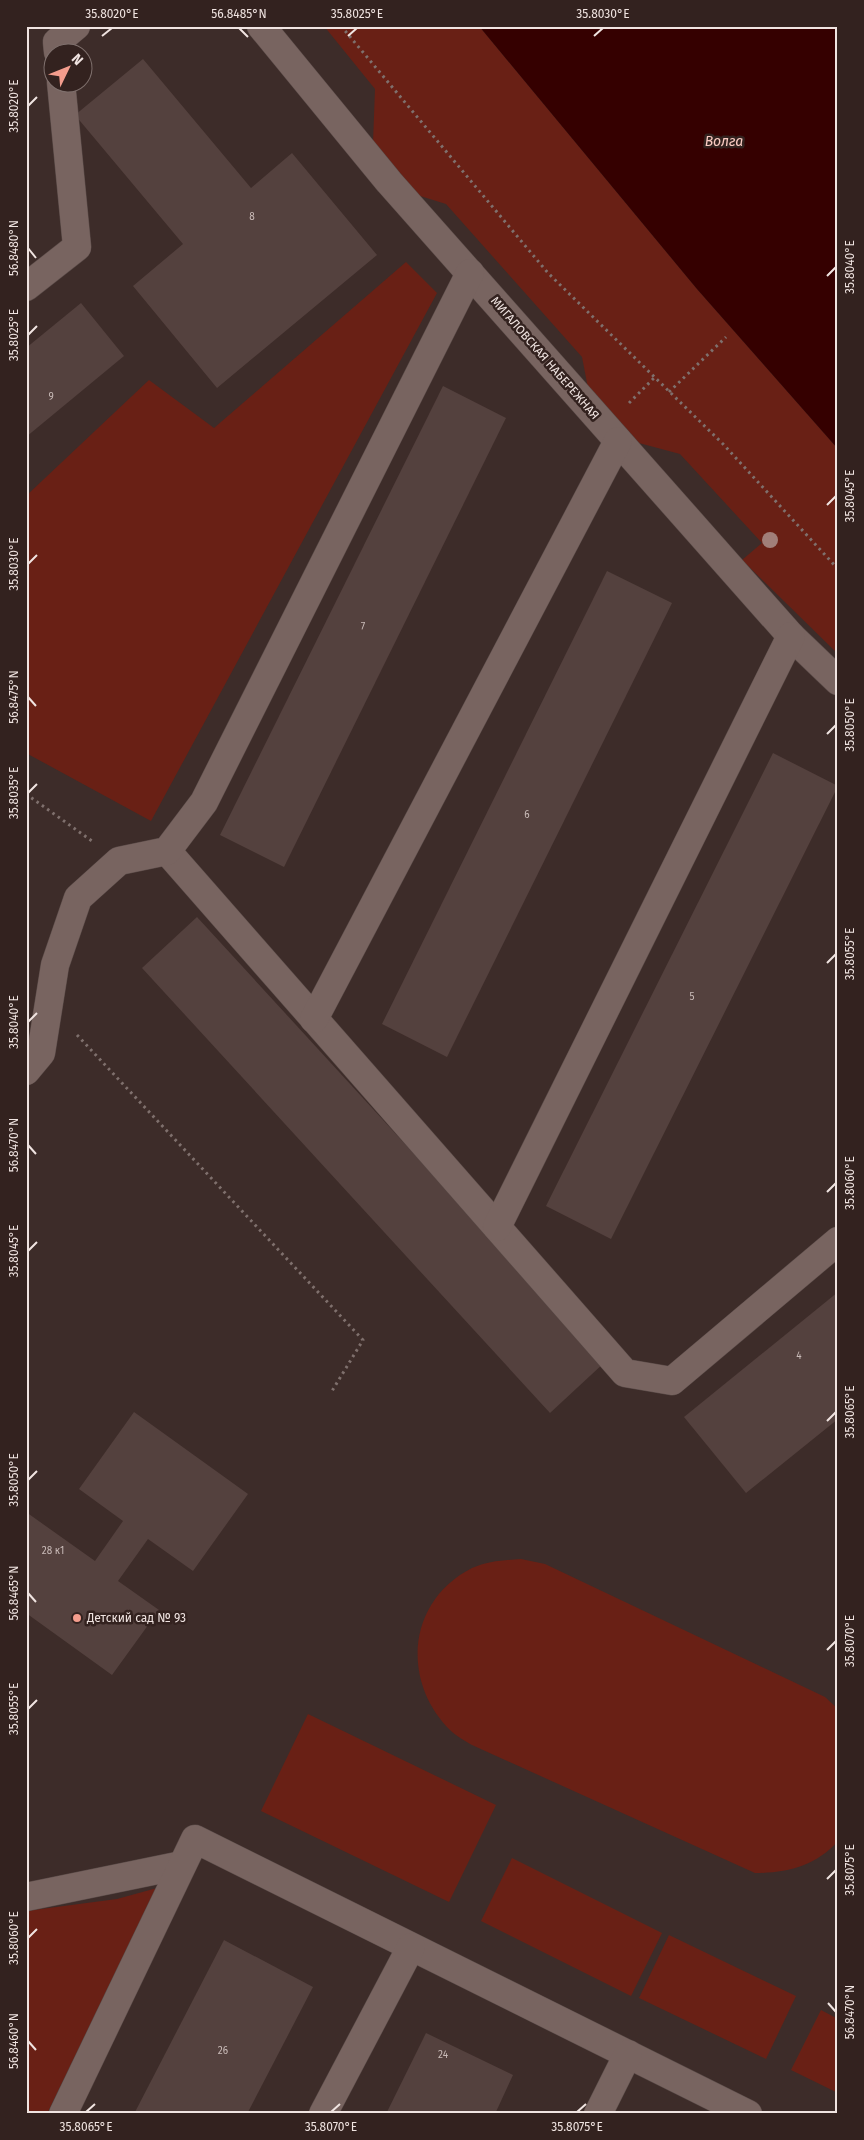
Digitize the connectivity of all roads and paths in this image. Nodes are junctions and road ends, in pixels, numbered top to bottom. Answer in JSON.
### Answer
{"nodes":[{"id":1,"x":76,"y":26,"type":"edge"},
{"id":2,"x":261,"y":26,"type":"edge"},
{"id":3,"x":340,"y":26,"type":"edge"},
{"id":4,"x":57,"y":42,"type":"edge"},
{"id":5,"x":62,"y":92,"type":"edge"},
{"id":6,"x":470,"y":273,"type":"junction"},
{"id":7,"x":26,"y":287,"type":"edge"},
{"id":8,"x":726,"y":337,"type":"dead end"},
{"id":9,"x":669,"y":392,"type":"junction"},
{"id":10,"x":618,"y":441,"type":"junction"},
{"id":11,"x":838,"y":569,"type":"edge"},
{"id":12,"x":791,"y":636,"type":"junction"},
{"id":13,"x":838,"y":681,"type":"edge"},
{"id":14,"x":26,"y":794,"type":"edge"},
{"id":15,"x":167,"y":850,"type":"junction"},
{"id":16,"x":119,"y":861,"type":"junction"},
{"id":17,"x":49,"y":1004,"type":"junction"},
{"id":18,"x":314,"y":1018,"type":"junction"},
{"id":19,"x":34,"y":1062,"type":"edge"},
{"id":20,"x":497,"y":1227,"type":"junction"},
{"id":21,"x":838,"y":1241,"type":"edge"},
{"id":22,"x":332,"y":1391,"type":"dead end"},
{"id":23,"x":182,"y":1865,"type":"junction"},
{"id":24,"x":26,"y":1897,"type":"edge"},
{"id":25,"x":411,"y":1947,"type":"junction"},
{"id":26,"x":628,"y":2054,"type":"junction"},
{"id":27,"x":63,"y":2114,"type":"edge"},
{"id":28,"x":323,"y":2114,"type":"edge"},
{"id":29,"x":598,"y":2114,"type":"edge"},
{"id":30,"x":748,"y":2114,"type":"edge"}],
"edges":[{"from":1,"to":4,"type":"street"},
{"from":2,"to":6,"type":"street","name":"МИГАЛОВСКАЯ НАБЕРЕЖНАЯ"},
{"from":3,"to":9,"type":"path"},
{"from":5,"to":7,"type":"street"},
{"from":6,"to":10,"type":"street","name":"МИГАЛОВСКАЯ НАБЕРЕЖНАЯ"},
{"from":6,"to":15,"type":"street"},
{"from":8,"to":9,"type":"path"},
{"from":9,"to":11,"type":"path"},
{"from":10,"to":12,"type":"street","name":"МИГАЛОВСКАЯ НАБЕРЕЖНАЯ"},
{"from":10,"to":18,"type":"street"},
{"from":12,"to":13,"type":"street","name":"МИГАЛОВСКАЯ НАБЕРЕЖНАЯ"},
{"from":12,"to":20,"type":"street"},
{"from":14,"to":16,"type":"path"},
{"from":15,"to":16,"type":"street"},
{"from":15,"to":18,"type":"street"},
{"from":16,"to":17,"type":"street"},
{"from":17,"to":19,"type":"street"},
{"from":17,"to":22,"type":"path"},
{"from":18,"to":20,"type":"street"},
{"from":20,"to":21,"type":"street"},
{"from":23,"to":24,"type":"street"},
{"from":23,"to":25,"type":"street"},
{"from":23,"to":27,"type":"street"},
{"from":25,"to":26,"type":"street"},
{"from":25,"to":28,"type":"street"},
{"from":26,"to":29,"type":"street"},
{"from":26,"to":30,"type":"street"}]}
